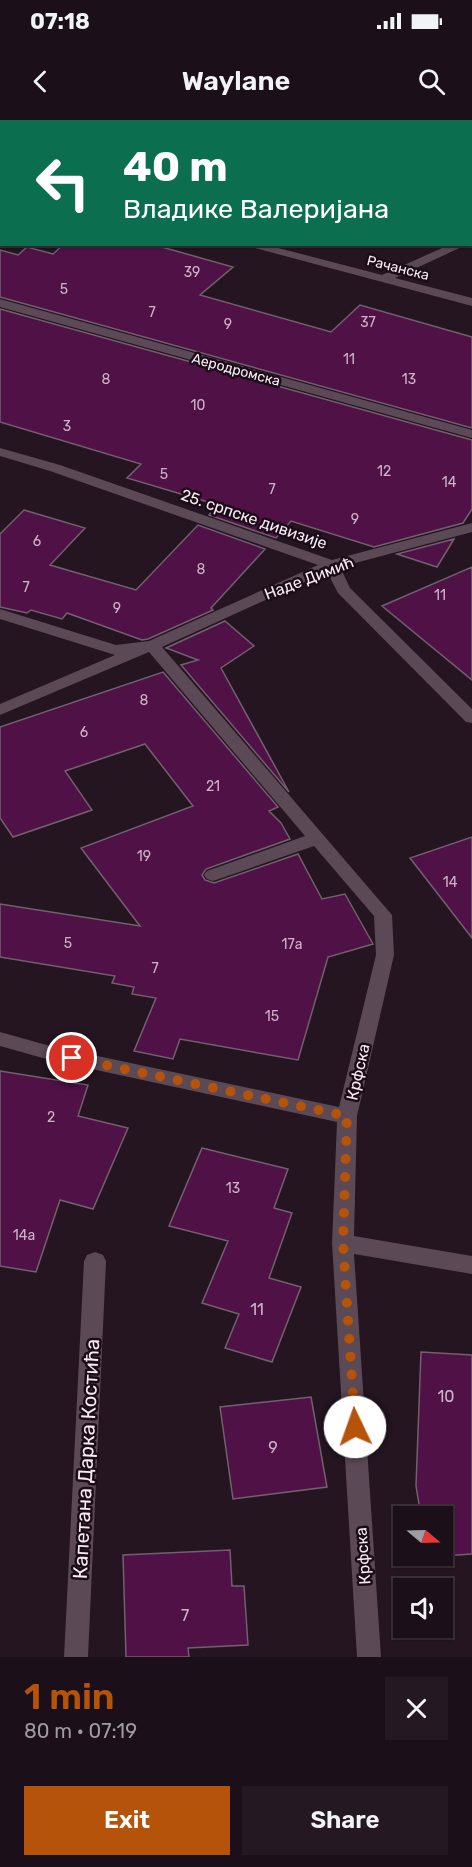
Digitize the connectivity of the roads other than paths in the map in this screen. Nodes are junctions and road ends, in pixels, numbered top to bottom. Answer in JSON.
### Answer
{"nodes":[{"id":1,"x":254,"y":246,"type":"edge"},
{"id":2,"x":457,"y":246,"type":"edge"},
{"id":3,"x":383,"y":279,"type":"junction"},
{"id":4,"x":472,"y":302,"type":"edge"},
{"id":5,"x":0,"y":303,"type":"edge"},
{"id":6,"x":472,"y":434,"type":"edge"},
{"id":7,"x":0,"y":452,"type":"edge"},
{"id":8,"x":465,"y":529,"type":"edge"},
{"id":9,"x":472,"y":543,"type":"edge"},
{"id":10,"x":331,"y":565,"type":"junction"},
{"id":11,"x":0,"y":614,"type":"edge"},
{"id":12,"x":152,"y":645,"type":"junction"},
{"id":13,"x":0,"y":710,"type":"edge"},
{"id":14,"x":472,"y":718,"type":"edge"},
{"id":15,"x":317,"y":838,"type":"junction"},
{"id":16,"x":213,"y":875,"type":"dead end"},
{"id":17,"x":0,"y":1038,"type":"edge"},
{"id":18,"x":347,"y":1116,"type":"junction"},
{"id":19,"x":343,"y":1243,"type":"junction"},
{"id":20,"x":95,"y":1261,"type":"dead end"},
{"id":21,"x":472,"y":1265,"type":"edge"},
{"id":22,"x":76,"y":1657,"type":"edge"},
{"id":23,"x":369,"y":1657,"type":"edge"}],
"edges":[{"from":1,"to":3,"type":"street","name":"Рачанска"},
{"from":2,"to":3,"type":"street"},
{"from":3,"to":4,"type":"street","name":"Рачанска"},
{"from":5,"to":6,"type":"street","name":"Аеродромска"},
{"from":7,"to":10,"type":"street","name":"25. српске дивизије"},
{"from":8,"to":9,"type":"street"},
{"from":8,"to":10,"type":"street","name":"Наде Димић"},
{"from":10,"to":12,"type":"street","name":"Наде Димић"},
{"from":10,"to":14,"type":"street","name":"25. српске дивизије"},
{"from":11,"to":12,"type":"street","name":"Наде Димић"},
{"from":12,"to":13,"type":"street","name":"Наде Димић"},
{"from":12,"to":15,"type":"street","name":"Крфска"},
{"from":15,"to":16,"type":"street"},
{"from":15,"to":18,"type":"street","name":"Крфска"},
{"from":17,"to":18,"type":"street"},
{"from":18,"to":19,"type":"street","name":"Крфска"},
{"from":19,"to":21,"type":"street"},
{"from":19,"to":23,"type":"street","name":"Крфска"},
{"from":20,"to":22,"type":"street","name":"Капетана Дарка Костића"}]}
